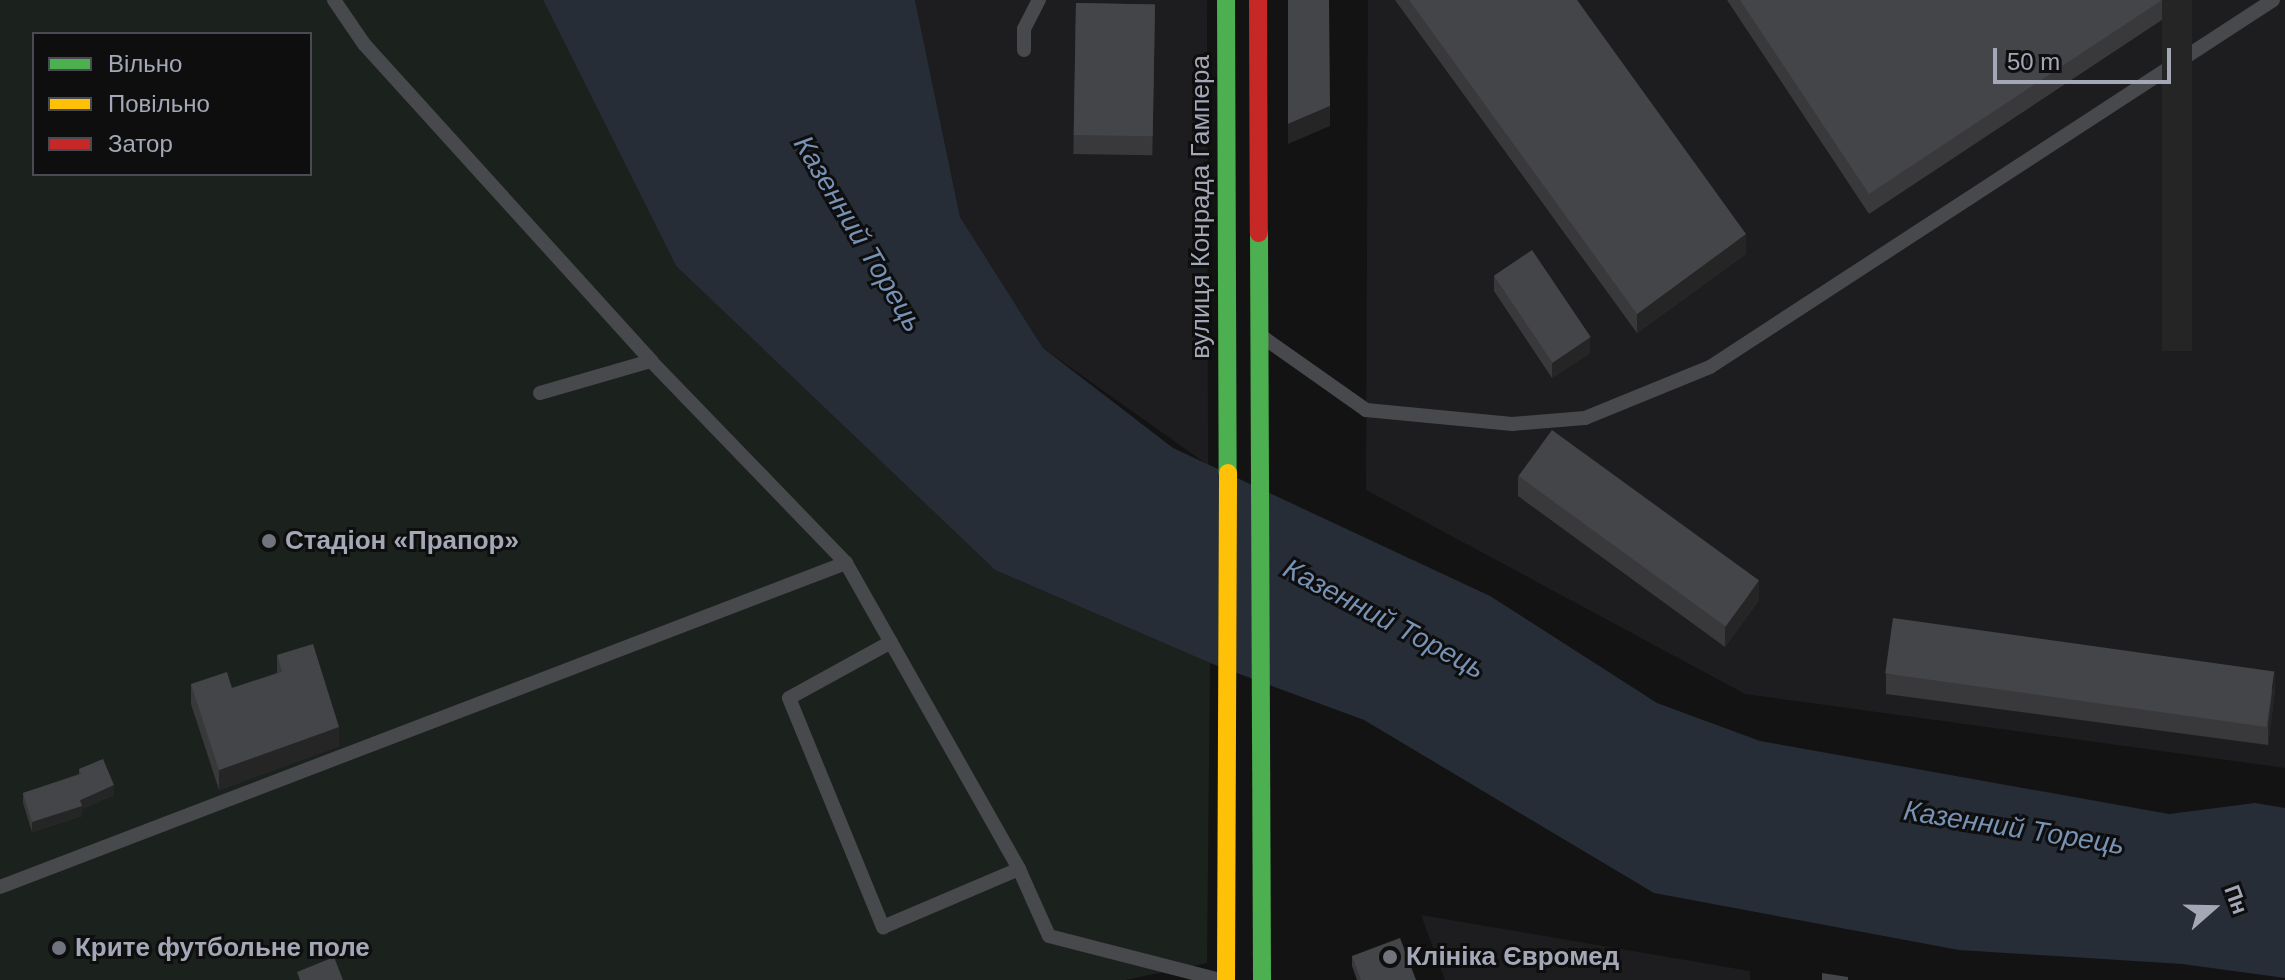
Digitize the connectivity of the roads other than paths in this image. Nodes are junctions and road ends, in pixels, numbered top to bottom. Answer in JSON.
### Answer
{"nodes":[{"id":1,"x":334,"y":0,"type":"edge"},
{"id":2,"x":1039,"y":0,"type":"edge"},
{"id":3,"x":1226,"y":0,"type":"edge"},
{"id":4,"x":1258,"y":0,"type":"edge"},
{"id":5,"x":2273,"y":0,"type":"edge"},
{"id":6,"x":1024,"y":50,"type":"dead end"},
{"id":7,"x":1227,"y":334,"type":"junction"},
{"id":8,"x":1258,"y":334,"type":"junction"},
{"id":9,"x":651,"y":361,"type":"junction"},
{"id":10,"x":540,"y":393,"type":"dead end"},
{"id":11,"x":846,"y":563,"type":"junction"},
{"id":12,"x":891,"y":642,"type":"junction"},
{"id":13,"x":1019,"y":869,"type":"junction"},
{"id":14,"x":0,"y":887,"type":"edge"},
{"id":15,"x":1223,"y":980,"type":"edge"},
{"id":16,"x":1262,"y":980,"type":"edge"}],
"edges":[{"from":1,"to":9,"type":"lane"},
{"from":2,"to":6,"type":"lane"},
{"from":3,"to":7,"type":"main road","name":"вулиця Конрада Гампера"},
{"from":4,"to":8,"type":"main road"},
{"from":5,"to":8,"type":"lane"},
{"from":7,"to":8,"type":"lane"},
{"from":7,"to":15,"type":"main road","name":"вулиця Конрада Гампера"},
{"from":8,"to":16,"type":"main road"},
{"from":9,"to":10,"type":"lane"},
{"from":9,"to":11,"type":"lane"},
{"from":11,"to":12,"type":"lane"},
{"from":11,"to":14,"type":"lane"},
{"from":12,"to":13,"type":"lane"},
{"from":12,"to":13,"type":"lane"},
{"from":13,"to":15,"type":"lane"}]}
